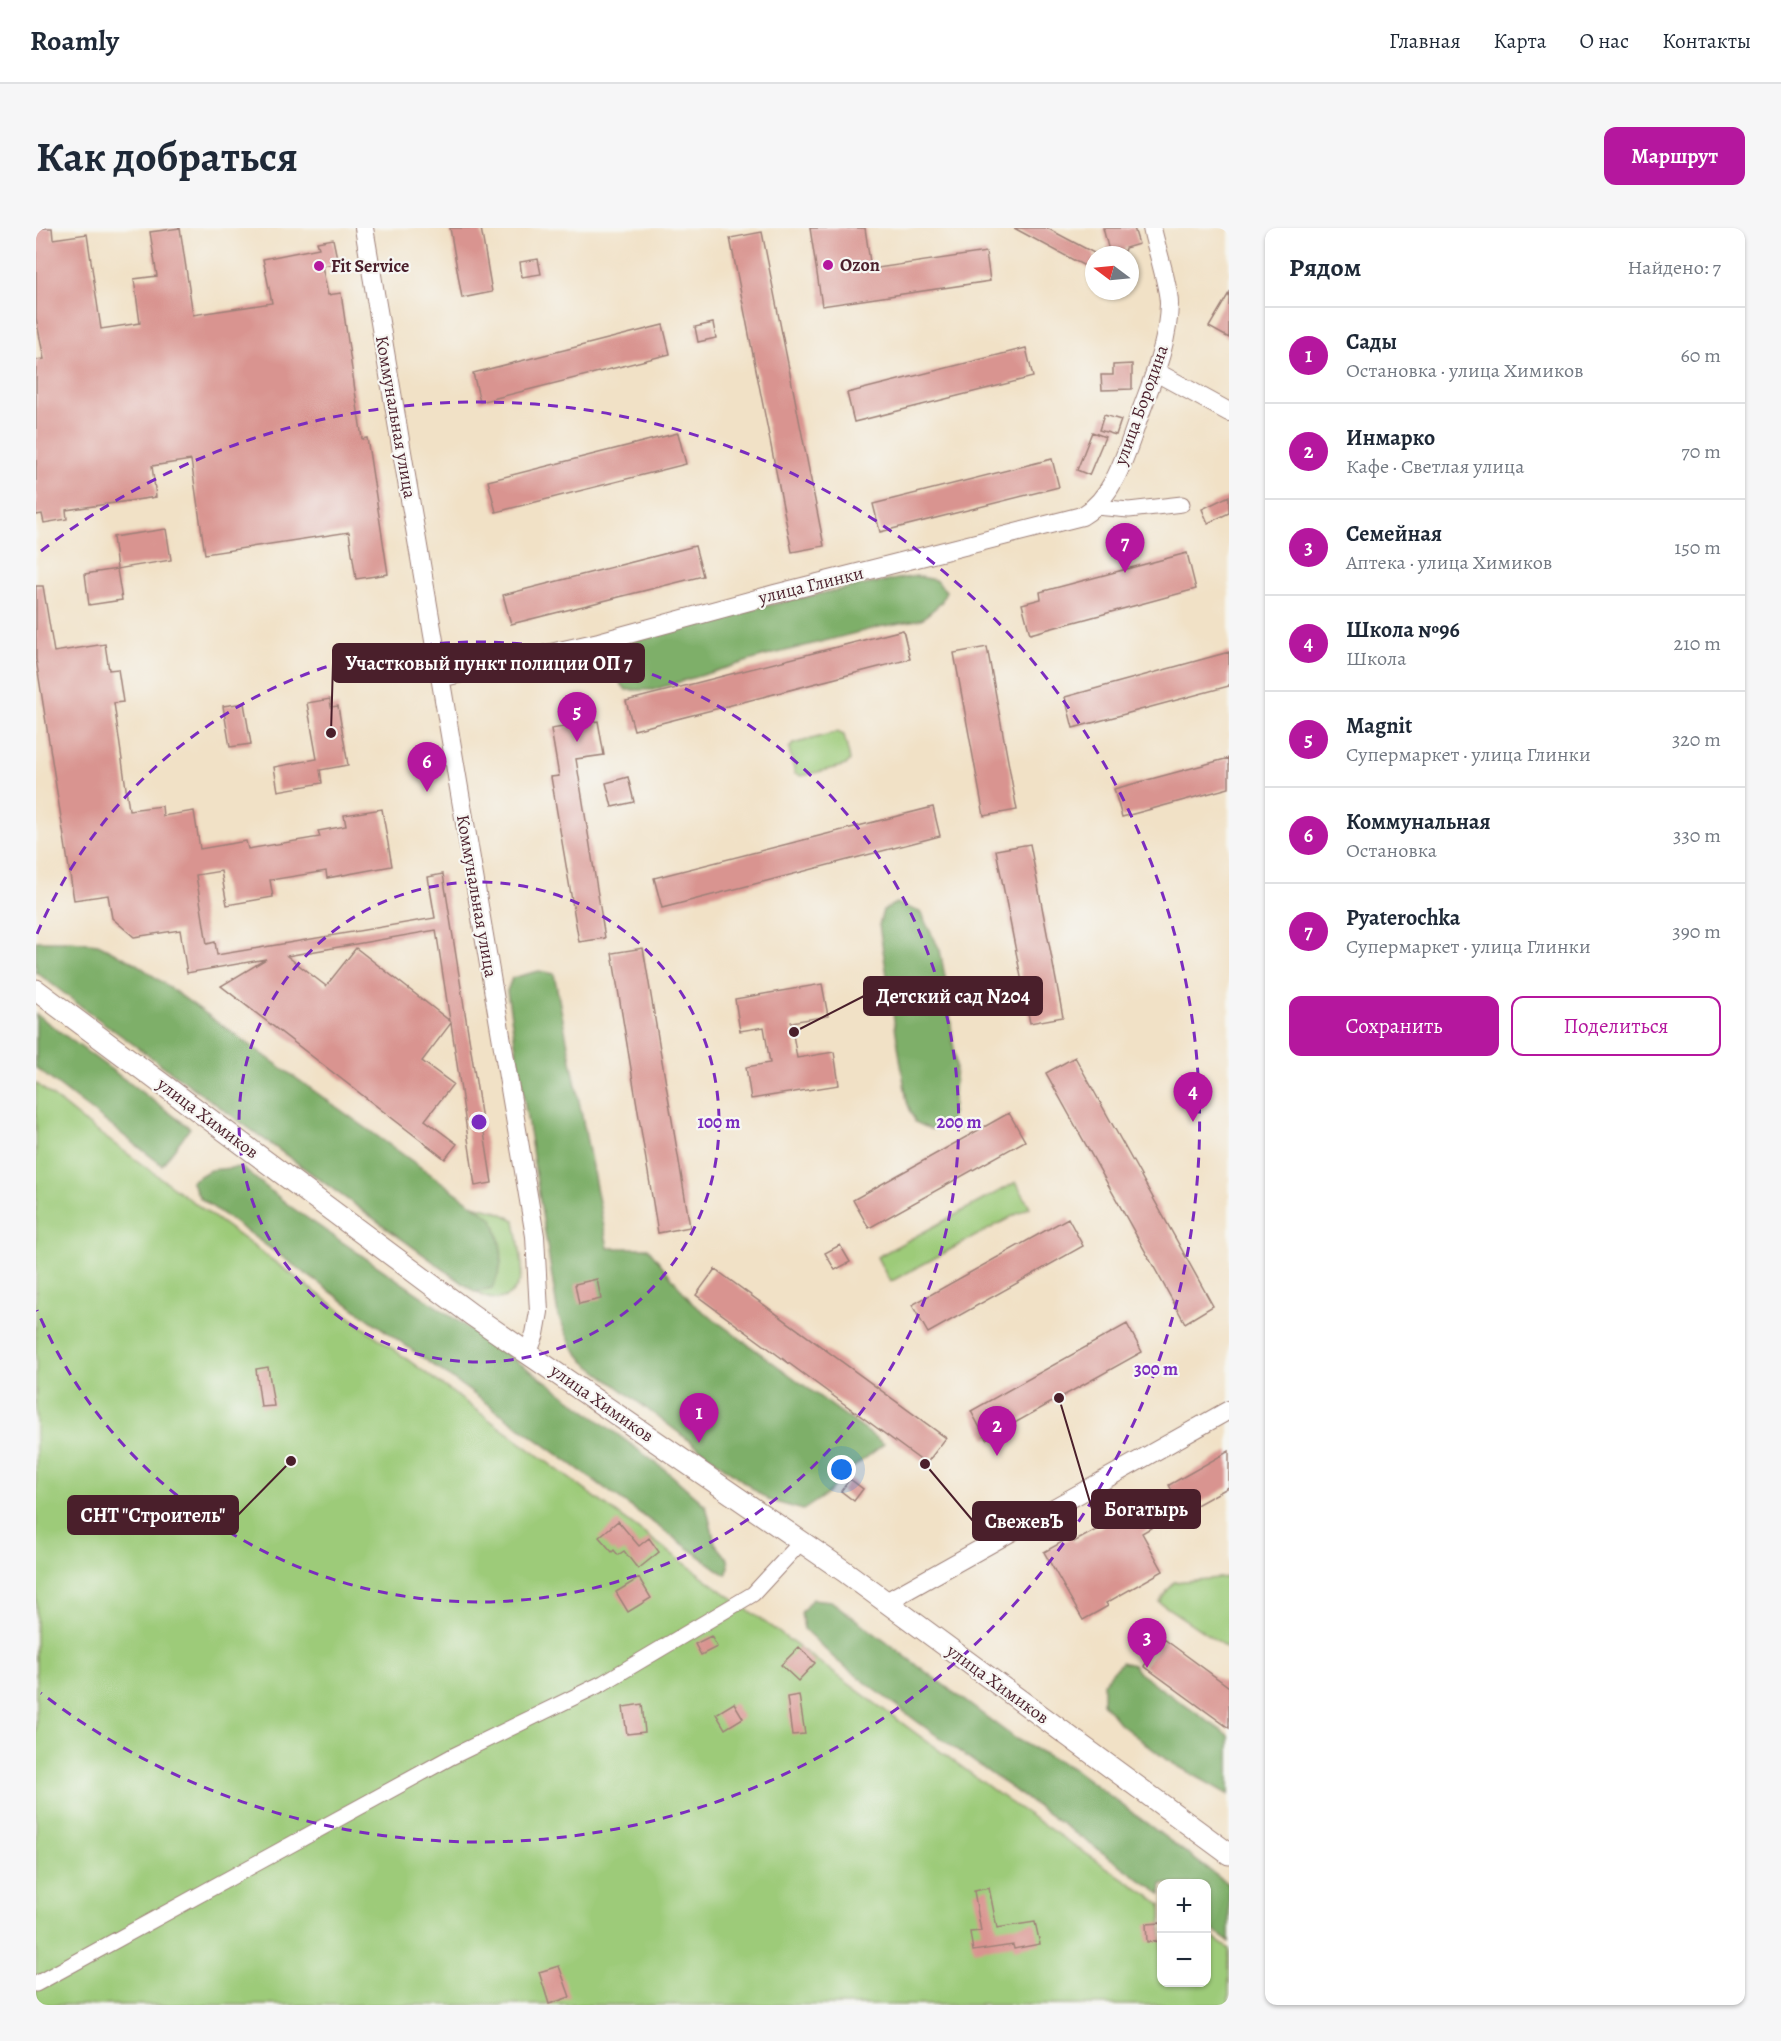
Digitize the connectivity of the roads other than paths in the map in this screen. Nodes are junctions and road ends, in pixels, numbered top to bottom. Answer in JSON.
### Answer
{"nodes":[{"id":1,"x":364,"y":228,"type":"edge"},
{"id":2,"x":1152,"y":228,"type":"edge"},
{"id":3,"x":1156,"y":372,"type":"junction"},
{"id":4,"x":1229,"y":412,"type":"edge"},
{"id":5,"x":1182,"y":504,"type":"dead end"},
{"id":6,"x":1096,"y":507,"type":"junction"},
{"id":7,"x":440,"y":678,"type":"junction"},
{"id":8,"x":36,"y":990,"type":"edge"},
{"id":9,"x":528,"y":1352,"type":"junction"},
{"id":10,"x":1229,"y":1410,"type":"edge"},
{"id":11,"x":802,"y":1541,"type":"junction"},
{"id":12,"x":886,"y":1602,"type":"junction"},
{"id":13,"x":1229,"y":1854,"type":"edge"},
{"id":14,"x":36,"y":1984,"type":"edge"}],
"edges":[{"from":1,"to":7,"type":"street","name":"Коммунальная улица"},
{"from":2,"to":3,"type":"street","name":"улица Бородина"},
{"from":3,"to":4,"type":"street"},
{"from":3,"to":6,"type":"street","name":"улица Бородина"},
{"from":5,"to":6,"type":"street","name":"улица Глинки"},
{"from":6,"to":7,"type":"street","name":"улица Глинки"},
{"from":7,"to":9,"type":"street","name":"Коммунальная улица"},
{"from":8,"to":9,"type":"main road","name":"улица Химиков"},
{"from":9,"to":11,"type":"main road","name":"улица Химиков"},
{"from":10,"to":12,"type":"street"},
{"from":11,"to":12,"type":"main road","name":"улица Химиков"},
{"from":11,"to":14,"type":"street"},
{"from":12,"to":13,"type":"main road","name":"улица Химиков"}]}
